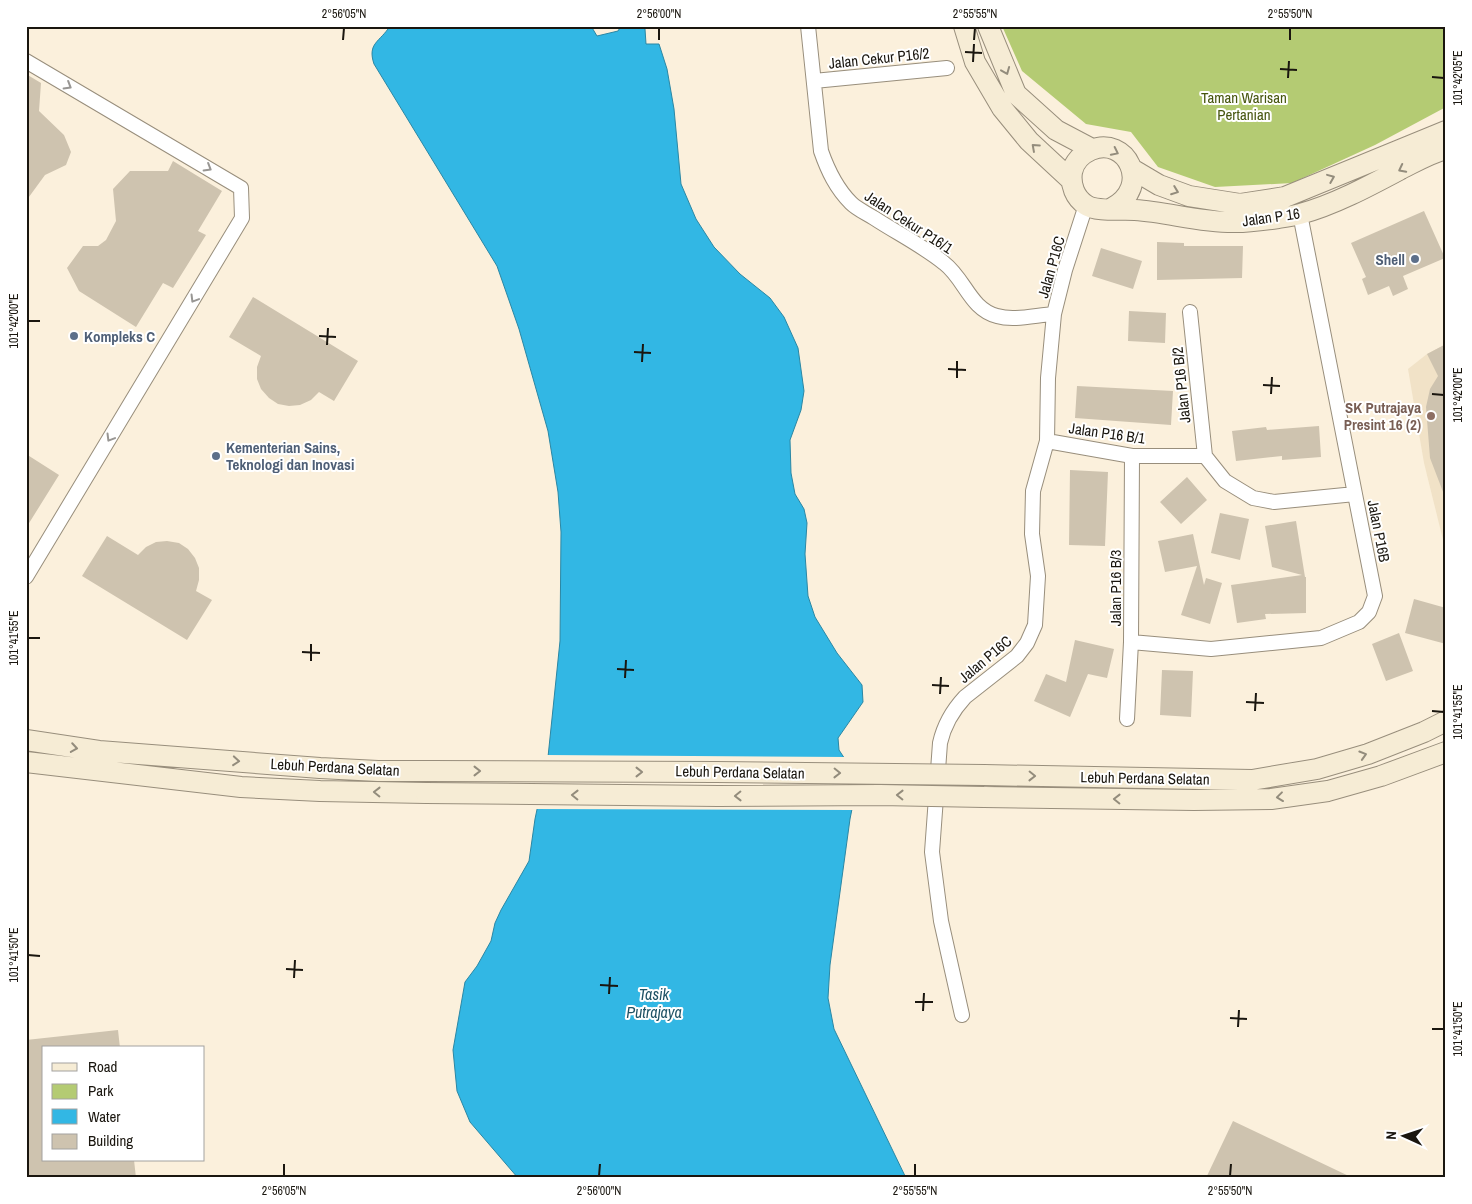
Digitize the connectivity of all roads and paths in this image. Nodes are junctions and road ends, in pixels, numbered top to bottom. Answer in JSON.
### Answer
{"nodes":[{"id":1,"x":808,"y":26,"type":"edge"},
{"id":2,"x":964,"y":26,"type":"edge"},
{"id":3,"x":988,"y":26,"type":"edge"},
{"id":4,"x":26,"y":61,"type":"edge"},
{"id":5,"x":947,"y":68,"type":"dead end"},
{"id":6,"x":814,"y":81,"type":"junction"},
{"id":7,"x":1446,"y":131,"type":"edge"},
{"id":8,"x":1092,"y":149,"type":"junction"},
{"id":9,"x":1446,"y":149,"type":"edge"},
{"id":10,"x":1132,"y":168,"type":"junction"},
{"id":11,"x":1071,"y":180,"type":"junction"},
{"id":12,"x":1086,"y":205,"type":"junction"},
{"id":13,"x":1112,"y":208,"type":"junction"},
{"id":14,"x":1300,"y":214,"type":"junction"},
{"id":15,"x":1190,"y":312,"type":"dead end"},
{"id":16,"x":1054,"y":314,"type":"junction"},
{"id":17,"x":1047,"y":441,"type":"junction"},
{"id":18,"x":1132,"y":456,"type":"junction"},
{"id":19,"x":1205,"y":456,"type":"junction"},
{"id":20,"x":1355,"y":494,"type":"junction"},
{"id":21,"x":26,"y":577,"type":"edge"},
{"id":22,"x":1131,"y":642,"type":"junction"},
{"id":23,"x":1127,"y":719,"type":"dead end"},
{"id":24,"x":1446,"y":721,"type":"edge"},
{"id":25,"x":26,"y":740,"type":"edge"},
{"id":26,"x":1446,"y":752,"type":"edge"},
{"id":27,"x":26,"y":762,"type":"edge"},
{"id":28,"x":962,"y":1016,"type":"dead end"}],
"edges":[{"from":1,"to":6,"type":"street","name":"Jalan Cekur P16/1"},
{"from":11,"to":2,"type":"main road","one_way":true},
{"from":3,"to":8,"type":"main road","name":"Jalan P 16","one_way":true},
{"from":4,"to":21,"type":"street","one_way":true},
{"from":5,"to":6,"type":"street","name":"Jalan Cekur P16/2"},
{"from":6,"to":16,"type":"street","name":"Jalan Cekur P16/1"},
{"from":10,"to":7,"type":"main road","name":"Jalan P 16","one_way":true},
{"from":8,"to":10,"type":"main road","name":"Jalan P 16","one_way":true},
{"from":8,"to":11,"type":"main road"},
{"from":9,"to":14,"type":"main road","name":"Jalan P 16","one_way":true},
{"from":10,"to":13,"type":"main road"},
{"from":11,"to":12,"type":"main road"},
{"from":12,"to":13,"type":"main road","name":"Jalan P 16"},
{"from":12,"to":16,"type":"street","name":"Jalan P16C"},
{"from":13,"to":14,"type":"main road","name":"Jalan P 16"},
{"from":14,"to":20,"type":"street","name":"Jalan P16B"},
{"from":15,"to":19,"type":"street","name":"Jalan P16 B/2"},
{"from":16,"to":17,"type":"street","name":"Jalan P16C"},
{"from":17,"to":18,"type":"street","name":"Jalan P16 B/1"},
{"from":17,"to":28,"type":"street","name":"Jalan P16C"},
{"from":18,"to":19,"type":"street","name":"Jalan P16 B/1"},
{"from":18,"to":22,"type":"street","name":"Jalan P16 B/3"},
{"from":19,"to":20,"type":"street"},
{"from":20,"to":22,"type":"street","name":"Jalan P16B"},
{"from":22,"to":23,"type":"street","name":"Jalan P16 B/3"},
{"from":25,"to":24,"type":"main road","name":"Lebuh Perdana Selatan","one_way":true,"bridge":true},
{"from":26,"to":27,"type":"main road","name":"Lebuh Perdana Selatan","one_way":true,"bridge":true}]}
